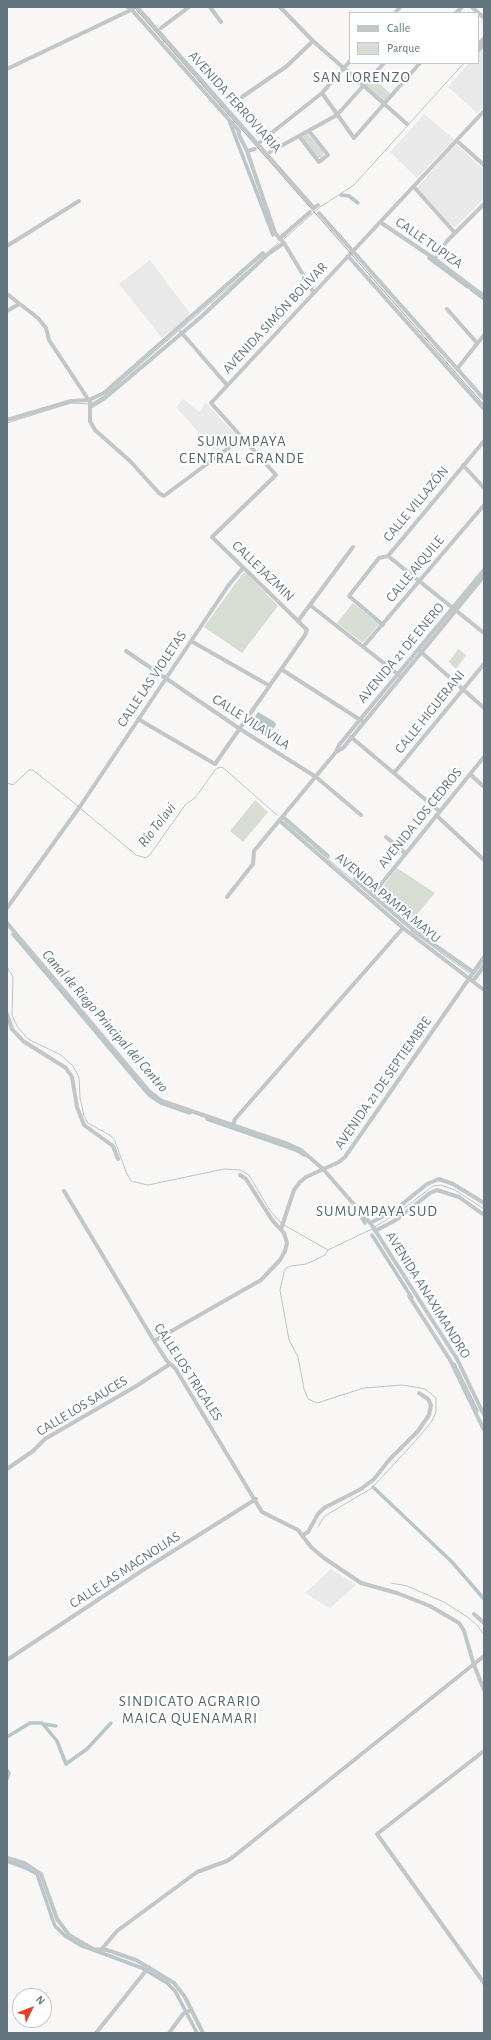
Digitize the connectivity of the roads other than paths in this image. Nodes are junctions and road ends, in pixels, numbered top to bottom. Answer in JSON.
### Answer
{"nodes":[{"id":1,"x":189,"y":7,"type":"edge"},
{"id":2,"x":210,"y":7,"type":"edge"},
{"id":3,"x":280,"y":7,"type":"edge"},
{"id":4,"x":135,"y":8,"type":"edge"},
{"id":5,"x":221,"y":22,"type":"dead end"},
{"id":6,"x":161,"y":28,"type":"dead end"},
{"id":7,"x":313,"y":41,"type":"junction"},
{"id":8,"x":349,"y":62,"type":"edge"},
{"id":9,"x":383,"y":64,"type":"edge"},
{"id":10,"x":419,"y":64,"type":"edge"},
{"id":11,"x":7,"y":69,"type":"edge"},
{"id":12,"x":344,"y":69,"type":"junction"},
{"id":13,"x":363,"y":86,"type":"junction"},
{"id":14,"x":322,"y":93,"type":"junction"},
{"id":15,"x":242,"y":97,"type":"dead end"},
{"id":16,"x":384,"y":104,"type":"junction"},
{"id":17,"x":484,"y":111,"type":"edge"},
{"id":18,"x":337,"y":115,"type":"junction"},
{"id":19,"x":407,"y":124,"type":"dead end"},
{"id":20,"x":308,"y":131,"type":"junction"},
{"id":21,"x":299,"y":136,"type":"junction"},
{"id":22,"x":457,"y":140,"type":"junction"},
{"id":23,"x":260,"y":142,"type":"dead end"},
{"id":24,"x":255,"y":149,"type":"dead end"},
{"id":25,"x":247,"y":151,"type":"junction"},
{"id":26,"x":270,"y":152,"type":"dead end"},
{"id":27,"x":484,"y":165,"type":"edge"},
{"id":28,"x":414,"y":187,"type":"junction"},
{"id":29,"x":79,"y":201,"type":"dead end"},
{"id":30,"x":484,"y":204,"type":"edge"},
{"id":31,"x":318,"y":206,"type":"dead end"},
{"id":32,"x":310,"y":212,"type":"dead end"},
{"id":33,"x":319,"y":213,"type":"dead end"},
{"id":34,"x":380,"y":222,"type":"junction"},
{"id":35,"x":455,"y":233,"type":"junction"},
{"id":36,"x":279,"y":239,"type":"junction"},
{"id":37,"x":284,"y":242,"type":"junction"},
{"id":38,"x":7,"y":246,"type":"edge"},
{"id":39,"x":353,"y":252,"type":"junction"},
{"id":40,"x":263,"y":253,"type":"dead end"},
{"id":41,"x":348,"y":256,"type":"junction"},
{"id":42,"x":435,"y":259,"type":"junction"},
{"id":43,"x":314,"y":293,"type":"junction"},
{"id":44,"x":7,"y":294,"type":"edge"},
{"id":45,"x":484,"y":296,"type":"edge"},
{"id":46,"x":19,"y":304,"type":"junction"},
{"id":47,"x":447,"y":310,"type":"dead end"},
{"id":48,"x":7,"y":311,"type":"edge"},
{"id":49,"x":181,"y":332,"type":"junction"},
{"id":50,"x":484,"y":334,"type":"edge"},
{"id":51,"x":478,"y":343,"type":"junction"},
{"id":52,"x":457,"y":369,"type":"junction"},
{"id":53,"x":227,"y":385,"type":"junction"},
{"id":54,"x":484,"y":398,"type":"edge"},
{"id":55,"x":91,"y":403,"type":"junction"},
{"id":56,"x":484,"y":409,"type":"edge"},
{"id":57,"x":7,"y":420,"type":"edge"},
{"id":58,"x":243,"y":437,"type":"junction"},
{"id":59,"x":484,"y":441,"type":"edge"},
{"id":60,"x":463,"y":465,"type":"junction"},
{"id":61,"x":484,"y":488,"type":"edge"},
{"id":62,"x":484,"y":505,"type":"edge"},
{"id":63,"x":212,"y":537,"type":"joint"},
{"id":64,"x":353,"y":548,"type":"dead end"},
{"id":65,"x":388,"y":556,"type":"junction"},
{"id":66,"x":243,"y":568,"type":"junction"},
{"id":67,"x":484,"y":571,"type":"edge"},
{"id":68,"x":484,"y":576,"type":"edge"},
{"id":69,"x":420,"y":582,"type":"junction"},
{"id":70,"x":310,"y":605,"type":"junction"},
{"id":71,"x":454,"y":610,"type":"junction"},
{"id":72,"x":298,"y":621,"type":"junction"},
{"id":73,"x":383,"y":624,"type":"junction"},
{"id":74,"x":484,"y":633,"type":"edge"},
{"id":75,"x":191,"y":641,"type":"junction"},
{"id":76,"x":363,"y":647,"type":"junction"},
{"id":77,"x":126,"y":651,"type":"dead end"},
{"id":78,"x":419,"y":651,"type":"junction"},
{"id":79,"x":484,"y":664,"type":"edge"},
{"id":80,"x":281,"y":669,"type":"junction"},
{"id":81,"x":400,"y":675,"type":"junction"},
{"id":82,"x":166,"y":678,"type":"junction"},
{"id":83,"x":270,"y":686,"type":"junction"},
{"id":84,"x":462,"y":689,"type":"junction"},
{"id":85,"x":484,"y":708,"type":"edge"},
{"id":86,"x":138,"y":719,"type":"junction"},
{"id":87,"x":362,"y":721,"type":"junction"},
{"id":88,"x":240,"y":729,"type":"junction"},
{"id":89,"x":350,"y":736,"type":"junction"},
{"id":90,"x":484,"y":757,"type":"edge"},
{"id":91,"x":394,"y":773,"type":"junction"},
{"id":92,"x":470,"y":774,"type":"junction"},
{"id":93,"x":316,"y":778,"type":"junction"},
{"id":94,"x":484,"y":787,"type":"edge"},
{"id":95,"x":439,"y":811,"type":"junction"},
{"id":96,"x":436,"y":815,"type":"junction"},
{"id":97,"x":361,"y":816,"type":"dead end"},
{"id":98,"x":283,"y":817,"type":"junction"},
{"id":99,"x":280,"y":821,"type":"junction"},
{"id":100,"x":386,"y":837,"type":"dead end"},
{"id":101,"x":405,"y":853,"type":"junction"},
{"id":102,"x":328,"y":856,"type":"dead end"},
{"id":103,"x":484,"y":860,"type":"edge"},
{"id":104,"x":355,"y":879,"type":"dead end"},
{"id":105,"x":373,"y":894,"type":"junction"},
{"id":106,"x":227,"y":897,"type":"dead end"},
{"id":107,"x":7,"y":908,"type":"edge"},
{"id":108,"x":7,"y":924,"type":"edge"},
{"id":109,"x":403,"y":928,"type":"junction"},
{"id":110,"x":484,"y":957,"type":"edge"},
{"id":111,"x":484,"y":966,"type":"edge"},
{"id":112,"x":472,"y":972,"type":"junction"},
{"id":113,"x":472,"y":980,"type":"junction"},
{"id":114,"x":484,"y":990,"type":"edge"},
{"id":115,"x":7,"y":1014,"type":"edge"},
{"id":116,"x":233,"y":1125,"type":"junction"},
{"id":117,"x":118,"y":1159,"type":"dead end"},
{"id":118,"x":323,"y":1169,"type":"junction"},
{"id":119,"x":240,"y":1175,"type":"dead end"},
{"id":120,"x":64,"y":1191,"type":"dead end"},
{"id":121,"x":484,"y":1203,"type":"edge"},
{"id":122,"x":484,"y":1215,"type":"edge"},
{"id":123,"x":373,"y":1227,"type":"junction"},
{"id":124,"x":282,"y":1228,"type":"junction"},
{"id":125,"x":409,"y":1296,"type":"dead end"},
{"id":126,"x":154,"y":1341,"type":"junction"},
{"id":127,"x":170,"y":1364,"type":"junction"},
{"id":128,"x":419,"y":1393,"type":"dead end"},
{"id":129,"x":484,"y":1415,"type":"edge"},
{"id":130,"x":484,"y":1430,"type":"edge"},
{"id":131,"x":7,"y":1469,"type":"edge"},
{"id":132,"x":256,"y":1499,"type":"junction"},
{"id":133,"x":302,"y":1535,"type":"junction"},
{"id":134,"x":474,"y":1614,"type":"dead end"},
{"id":135,"x":484,"y":1623,"type":"edge"},
{"id":136,"x":484,"y":1656,"type":"edge"},
{"id":137,"x":7,"y":1660,"type":"edge"},
{"id":138,"x":474,"y":1665,"type":"junction"},
{"id":139,"x":484,"y":1690,"type":"edge"},
{"id":140,"x":484,"y":1752,"type":"edge"},
{"id":141,"x":7,"y":1858,"type":"edge"},
{"id":142,"x":101,"y":1950,"type":"junction"},
{"id":143,"x":147,"y":1970,"type":"junction"},
{"id":144,"x":484,"y":1983,"type":"edge"},
{"id":145,"x":190,"y":2011,"type":"junction"},
{"id":146,"x":96,"y":2033,"type":"edge"},
{"id":147,"x":168,"y":2033,"type":"edge"},
{"id":148,"x":203,"y":2033,"type":"edge"}],
"edges":[{"from":1,"to":6,"type":"street"},
{"from":2,"to":5,"type":"street"},
{"from":3,"to":7,"type":"street"},
{"from":4,"to":11,"type":"street"},
{"from":4,"to":25,"type":"street","name":"AVENIDA FERROVIARIA"},
{"from":4,"to":31,"type":"street","name":"AVENIDA FERROVIARIA"},
{"from":7,"to":12,"type":"street"},
{"from":7,"to":15,"type":"street"},
{"from":8,"to":12,"type":"street"},
{"from":9,"to":13,"type":"street"},
{"from":10,"to":16,"type":"street"},
{"from":12,"to":13,"type":"street"},
{"from":12,"to":14,"type":"street"},
{"from":13,"to":16,"type":"street"},
{"from":13,"to":18,"type":"street"},
{"from":14,"to":18,"type":"street"},
{"from":14,"to":23,"type":"street"},
{"from":16,"to":18,"type":"street"},
{"from":16,"to":19,"type":"street"},
{"from":17,"to":22,"type":"street","name":"AVENIDA SIMÓN BOLÍVAR"},
{"from":18,"to":20,"type":"street"},
{"from":20,"to":21,"type":"street"},
{"from":20,"to":21,"type":"street"},
{"from":21,"to":26,"type":"street"},
{"from":22,"to":27,"type":"street"},
{"from":22,"to":28,"type":"street","name":"AVENIDA SIMÓN BOLÍVAR"},
{"from":24,"to":25,"type":"street","name":"AVENIDA FERROVIARIA"},
{"from":25,"to":36,"type":"street"},
{"from":28,"to":34,"type":"street","name":"AVENIDA SIMÓN BOLÍVAR"},
{"from":28,"to":35,"type":"street"},
{"from":29,"to":38,"type":"street"},
{"from":30,"to":35,"type":"street"},
{"from":32,"to":36,"type":"street"},
{"from":33,"to":39,"type":"street"},
{"from":34,"to":39,"type":"street","name":"AVENIDA SIMÓN BOLÍVAR"},
{"from":34,"to":42,"type":"street","name":"CALLE TUPIZA"},
{"from":35,"to":42,"type":"street"},
{"from":36,"to":37,"type":"street"},
{"from":37,"to":43,"type":"street"},
{"from":37,"to":49,"type":"street"},
{"from":39,"to":41,"type":"street","name":"AVENIDA SIMÓN BOLÍVAR"},
{"from":39,"to":52,"type":"street"},
{"from":40,"to":55,"type":"street"},
{"from":41,"to":43,"type":"street","name":"AVENIDA SIMÓN BOLÍVAR"},
{"from":41,"to":56,"type":"street"},
{"from":42,"to":45,"type":"street","name":"CALLE TUPIZA"},
{"from":43,"to":53,"type":"street","name":"AVENIDA SIMÓN BOLÍVAR"},
{"from":44,"to":46,"type":"street"},
{"from":46,"to":48,"type":"street"},
{"from":46,"to":55,"type":"street"},
{"from":47,"to":51,"type":"street"},
{"from":49,"to":53,"type":"street"},
{"from":49,"to":55,"type":"street"},
{"from":50,"to":51,"type":"street"},
{"from":51,"to":52,"type":"street"},
{"from":52,"to":54,"type":"street"},
{"from":53,"to":58,"type":"street","name":"AVENIDA SIMÓN BOLÍVAR"},
{"from":55,"to":57,"type":"street"},
{"from":55,"to":58,"type":"street"},
{"from":58,"to":63,"type":"street","name":"AVENIDA SIMÓN BOLÍVAR"},
{"from":59,"to":60,"type":"street","name":"CALLE VILLAZÓN"},
{"from":60,"to":61,"type":"street"},
{"from":60,"to":65,"type":"street","name":"CALLE VILLAZÓN"},
{"from":62,"to":69,"type":"street","name":"CALLE AIQUILE"},
{"from":63,"to":66,"type":"street","name":"CALLE JAZMIN"},
{"from":64,"to":70,"type":"street"},
{"from":65,"to":69,"type":"street"},
{"from":65,"to":73,"type":"street","name":"CALLE VILLAZÓN"},
{"from":66,"to":72,"type":"street","name":"CALLE JAZMIN"},
{"from":66,"to":75,"type":"street","name":"CALLE LAS VIOLETAS"},
{"from":67,"to":71,"type":"street","name":"AVENIDA 21 DE ENERO"},
{"from":68,"to":71,"type":"street","name":"AVENIDA 21 DE ENERO"},
{"from":69,"to":71,"type":"street"},
{"from":69,"to":73,"type":"street","name":"CALLE AIQUILE"},
{"from":70,"to":72,"type":"street"},
{"from":70,"to":76,"type":"street"},
{"from":71,"to":74,"type":"street"},
{"from":71,"to":78,"type":"street","name":"AVENIDA 21 DE ENERO"},
{"from":72,"to":80,"type":"street"},
{"from":73,"to":76,"type":"street","name":"CALLE AIQUILE"},
{"from":75,"to":82,"type":"street","name":"CALLE LAS VIOLETAS"},
{"from":75,"to":83,"type":"street"},
{"from":76,"to":81,"type":"street"},
{"from":77,"to":82,"type":"street","name":"CALLE VILA VILA"},
{"from":78,"to":81,"type":"street","name":"AVENIDA 21 DE ENERO"},
{"from":78,"to":84,"type":"street"},
{"from":79,"to":84,"type":"street","name":"CALLE HIGUERANI"},
{"from":80,"to":83,"type":"street"},
{"from":80,"to":87,"type":"street"},
{"from":81,"to":87,"type":"street","name":"AVENIDA 21 DE ENERO"},
{"from":82,"to":86,"type":"street","name":"CALLE LAS VIOLETAS"},
{"from":82,"to":88,"type":"street","name":"CALLE VILA VILA"},
{"from":83,"to":88,"type":"street"},
{"from":84,"to":85,"type":"street"},
{"from":84,"to":91,"type":"street","name":"CALLE HIGUERANI"},
{"from":86,"to":88,"type":"street"},
{"from":86,"to":107,"type":"street","name":"CALLE LAS VIOLETAS"},
{"from":87,"to":89,"type":"street","name":"AVENIDA 21 DE ENERO"},
{"from":88,"to":93,"type":"street","name":"CALLE VILA VILA"},
{"from":89,"to":91,"type":"street"},
{"from":89,"to":93,"type":"street","name":"AVENIDA 21 DE ENERO"},
{"from":90,"to":92,"type":"street","name":"AVENIDA LOS CEDROS"},
{"from":91,"to":95,"type":"street"},
{"from":92,"to":94,"type":"street"},
{"from":92,"to":95,"type":"street","name":"AVENIDA LOS CEDROS"},
{"from":93,"to":97,"type":"street","name":"CALLE VILA VILA"},
{"from":93,"to":98,"type":"street","name":"AVENIDA 21 DE ENERO"},
{"from":95,"to":96,"type":"street","name":"AVENIDA LOS CEDROS"},
{"from":96,"to":101,"type":"street","name":"AVENIDA LOS CEDROS"},
{"from":96,"to":103,"type":"street"},
{"from":98,"to":99,"type":"street","name":"AVENIDA 21 DE ENERO"},
{"from":98,"to":102,"type":"street","name":"AVENIDA PAMPA MAYU"},
{"from":99,"to":106,"type":"street","name":"AVENIDA 21 DE ENERO"},
{"from":99,"to":109,"type":"street","name":"AVENIDA PAMPA MAYU"},
{"from":100,"to":101,"type":"street"},
{"from":101,"to":105,"type":"street","name":"AVENIDA LOS CEDROS"},
{"from":104,"to":105,"type":"street","name":"AVENIDA PAMPA MAYU"},
{"from":105,"to":112,"type":"street","name":"AVENIDA PAMPA MAYU"},
{"from":108,"to":116,"type":"street","name":"AVENIDA ANAXIMANDRO"},
{"from":109,"to":113,"type":"street","name":"AVENIDA PAMPA MAYU"},
{"from":109,"to":116,"type":"street"},
{"from":110,"to":112,"type":"street","name":"AVENIDA 21 DE SEPTIEMBRE"},
{"from":111,"to":113,"type":"street","name":"AVENIDA 21 DE SEPTIEMBRE"},
{"from":112,"to":113,"type":"street","name":"AVENIDA 21 DE SEPTIEMBRE"},
{"from":113,"to":114,"type":"street","name":"AVENIDA PAMPA MAYU"},
{"from":113,"to":118,"type":"street","name":"AVENIDA 21 DE SEPTIEMBRE"},
{"from":115,"to":117,"type":"street"},
{"from":116,"to":118,"type":"street","name":"AVENIDA ANAXIMANDRO"},
{"from":118,"to":123,"type":"street","name":"AVENIDA ANAXIMANDRO"},
{"from":118,"to":124,"type":"street","name":"AVENIDA 21 DE SEPTIEMBRE"},
{"from":119,"to":124,"type":"street"},
{"from":120,"to":126,"type":"street","name":"CALLE LOS TRIGALES"},
{"from":121,"to":123,"type":"street"},
{"from":122,"to":123,"type":"street"},
{"from":123,"to":129,"type":"street","name":"AVENIDA ANAXIMANDRO"},
{"from":124,"to":126,"type":"street"},
{"from":125,"to":130,"type":"street","name":"AVENIDA ANAXIMANDRO"},
{"from":126,"to":127,"type":"street","name":"CALLE LOS TRIGALES"},
{"from":127,"to":131,"type":"street","name":"CALLE LOS SAUCES"},
{"from":127,"to":132,"type":"street","name":"CALLE LOS TRIGALES"},
{"from":128,"to":133,"type":"street"},
{"from":132,"to":133,"type":"street","name":"CALLE LOS TRIGALES"},
{"from":132,"to":137,"type":"street","name":"CALLE LAS MAGNOLIAS"},
{"from":133,"to":138,"type":"street","name":"CALLE LOS TRIGALES"},
{"from":134,"to":135,"type":"street"},
{"from":136,"to":138,"type":"street"},
{"from":138,"to":139,"type":"street","name":"CALLE LOS TRIGALES"},
{"from":138,"to":142,"type":"street"},
{"from":140,"to":144,"type":"street"},
{"from":141,"to":142,"type":"street"},
{"from":142,"to":143,"type":"street"},
{"from":143,"to":145,"type":"street"},
{"from":143,"to":146,"type":"street"},
{"from":145,"to":147,"type":"street"},
{"from":145,"to":148,"type":"street"}]}
